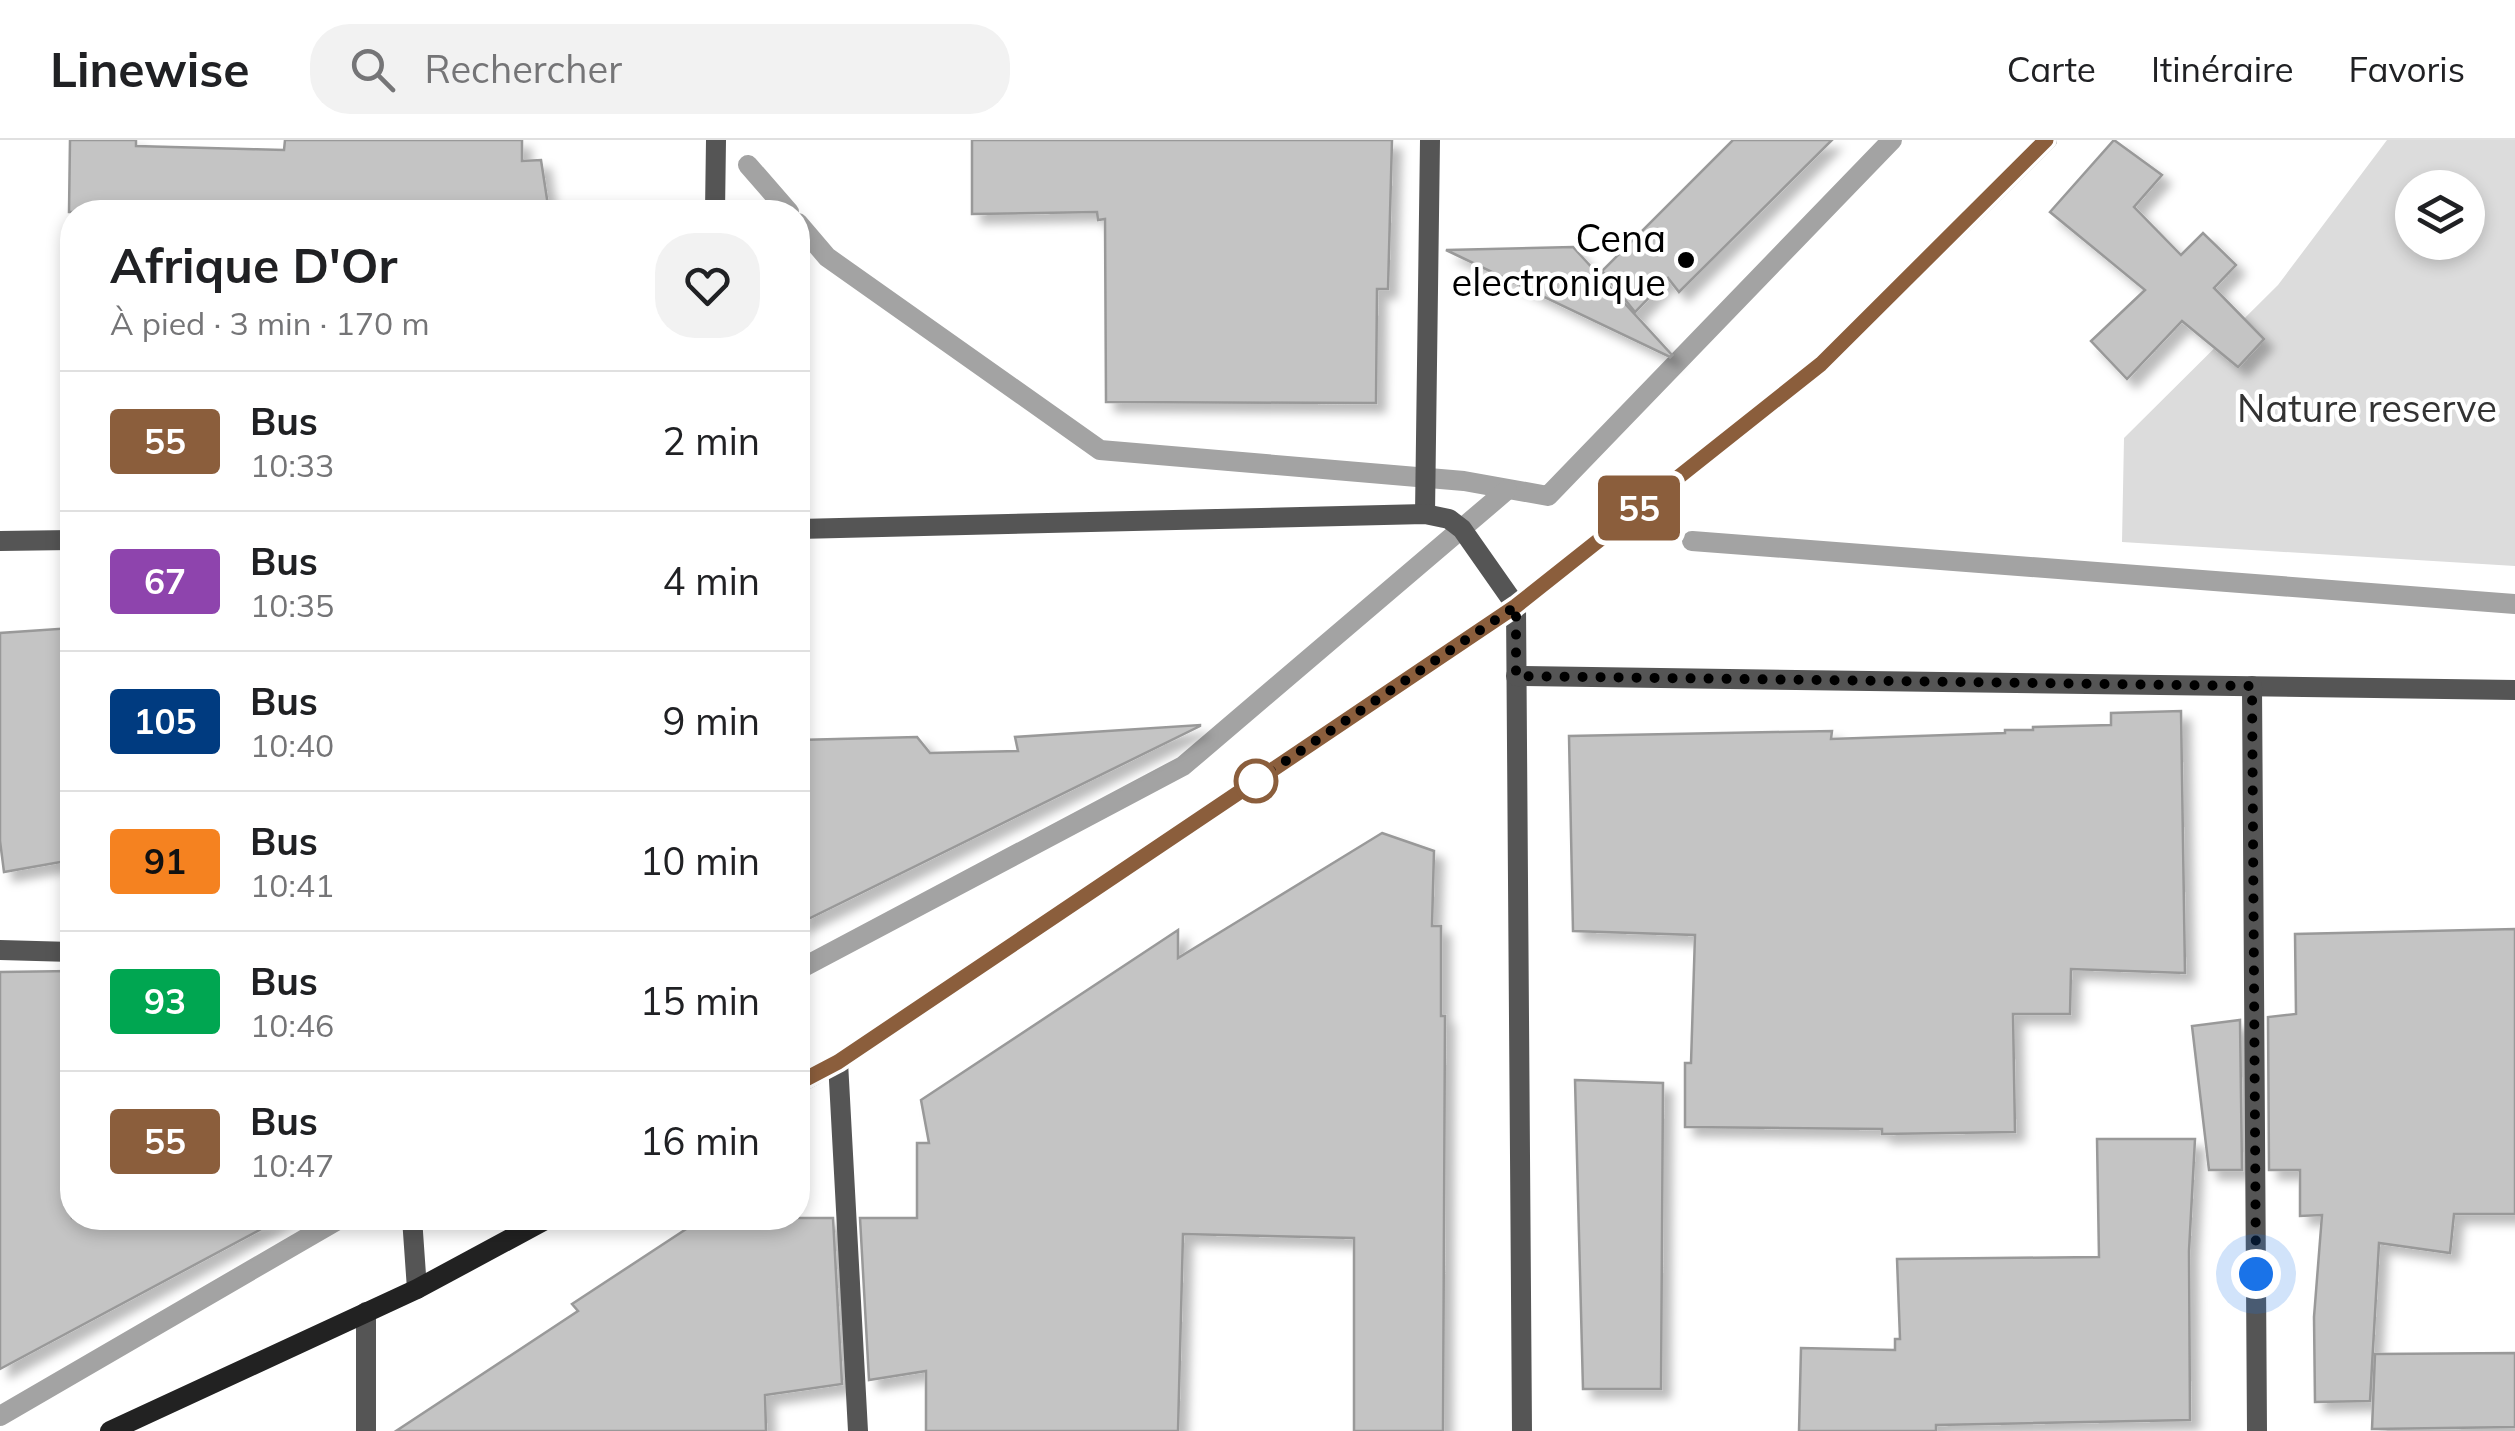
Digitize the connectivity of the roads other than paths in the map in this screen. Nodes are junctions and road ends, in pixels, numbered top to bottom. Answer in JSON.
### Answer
{"nodes":[{"id":1,"x":716,"y":140,"type":"edge"},
{"id":2,"x":1430,"y":140,"type":"edge"},
{"id":3,"x":2046,"y":140,"type":"edge"},
{"id":4,"x":716,"y":200,"type":"edge"},
{"id":5,"x":1426,"y":514,"type":"junction"},
{"id":6,"x":810,"y":529,"type":"edge"},
{"id":7,"x":60,"y":540,"type":"edge"},
{"id":8,"x":0,"y":541,"type":"edge"},
{"id":9,"x":1516,"y":606,"type":"junction"},
{"id":10,"x":1516,"y":676,"type":"junction"},
{"id":11,"x":2252,"y":686,"type":"junction"},
{"id":12,"x":2515,"y":690,"type":"edge"},
{"id":13,"x":0,"y":950,"type":"edge"},
{"id":14,"x":60,"y":952,"type":"edge"},
{"id":15,"x":838,"y":1062,"type":"junction"},
{"id":16,"x":810,"y":1077,"type":"edge"},
{"id":17,"x":413,"y":1230,"type":"edge"},
{"id":18,"x":527,"y":1230,"type":"edge"},
{"id":19,"x":416,"y":1289,"type":"junction"},
{"id":20,"x":366,"y":1312,"type":"junction"},
{"id":21,"x":110,"y":1431,"type":"edge"},
{"id":22,"x":366,"y":1431,"type":"edge"},
{"id":23,"x":858,"y":1431,"type":"edge"},
{"id":24,"x":1522,"y":1431,"type":"edge"},
{"id":25,"x":2257,"y":1431,"type":"edge"}],
"edges":[{"from":1,"to":4,"type":"street"},
{"from":2,"to":5,"type":"street"},
{"from":3,"to":9,"type":"street"},
{"from":5,"to":6,"type":"street"},
{"from":5,"to":9,"type":"street"},
{"from":7,"to":8,"type":"street"},
{"from":9,"to":10,"type":"street"},
{"from":9,"to":15,"type":"street"},
{"from":10,"to":11,"type":"street"},
{"from":10,"to":24,"type":"street"},
{"from":11,"to":12,"type":"street"},
{"from":11,"to":25,"type":"street"},
{"from":13,"to":14,"type":"street"},
{"from":15,"to":16,"type":"street"},
{"from":15,"to":23,"type":"street"},
{"from":17,"to":19,"type":"street"},
{"from":18,"to":19,"type":"street"},
{"from":19,"to":20,"type":"street"},
{"from":20,"to":21,"type":"street"},
{"from":20,"to":22,"type":"street"}]}
